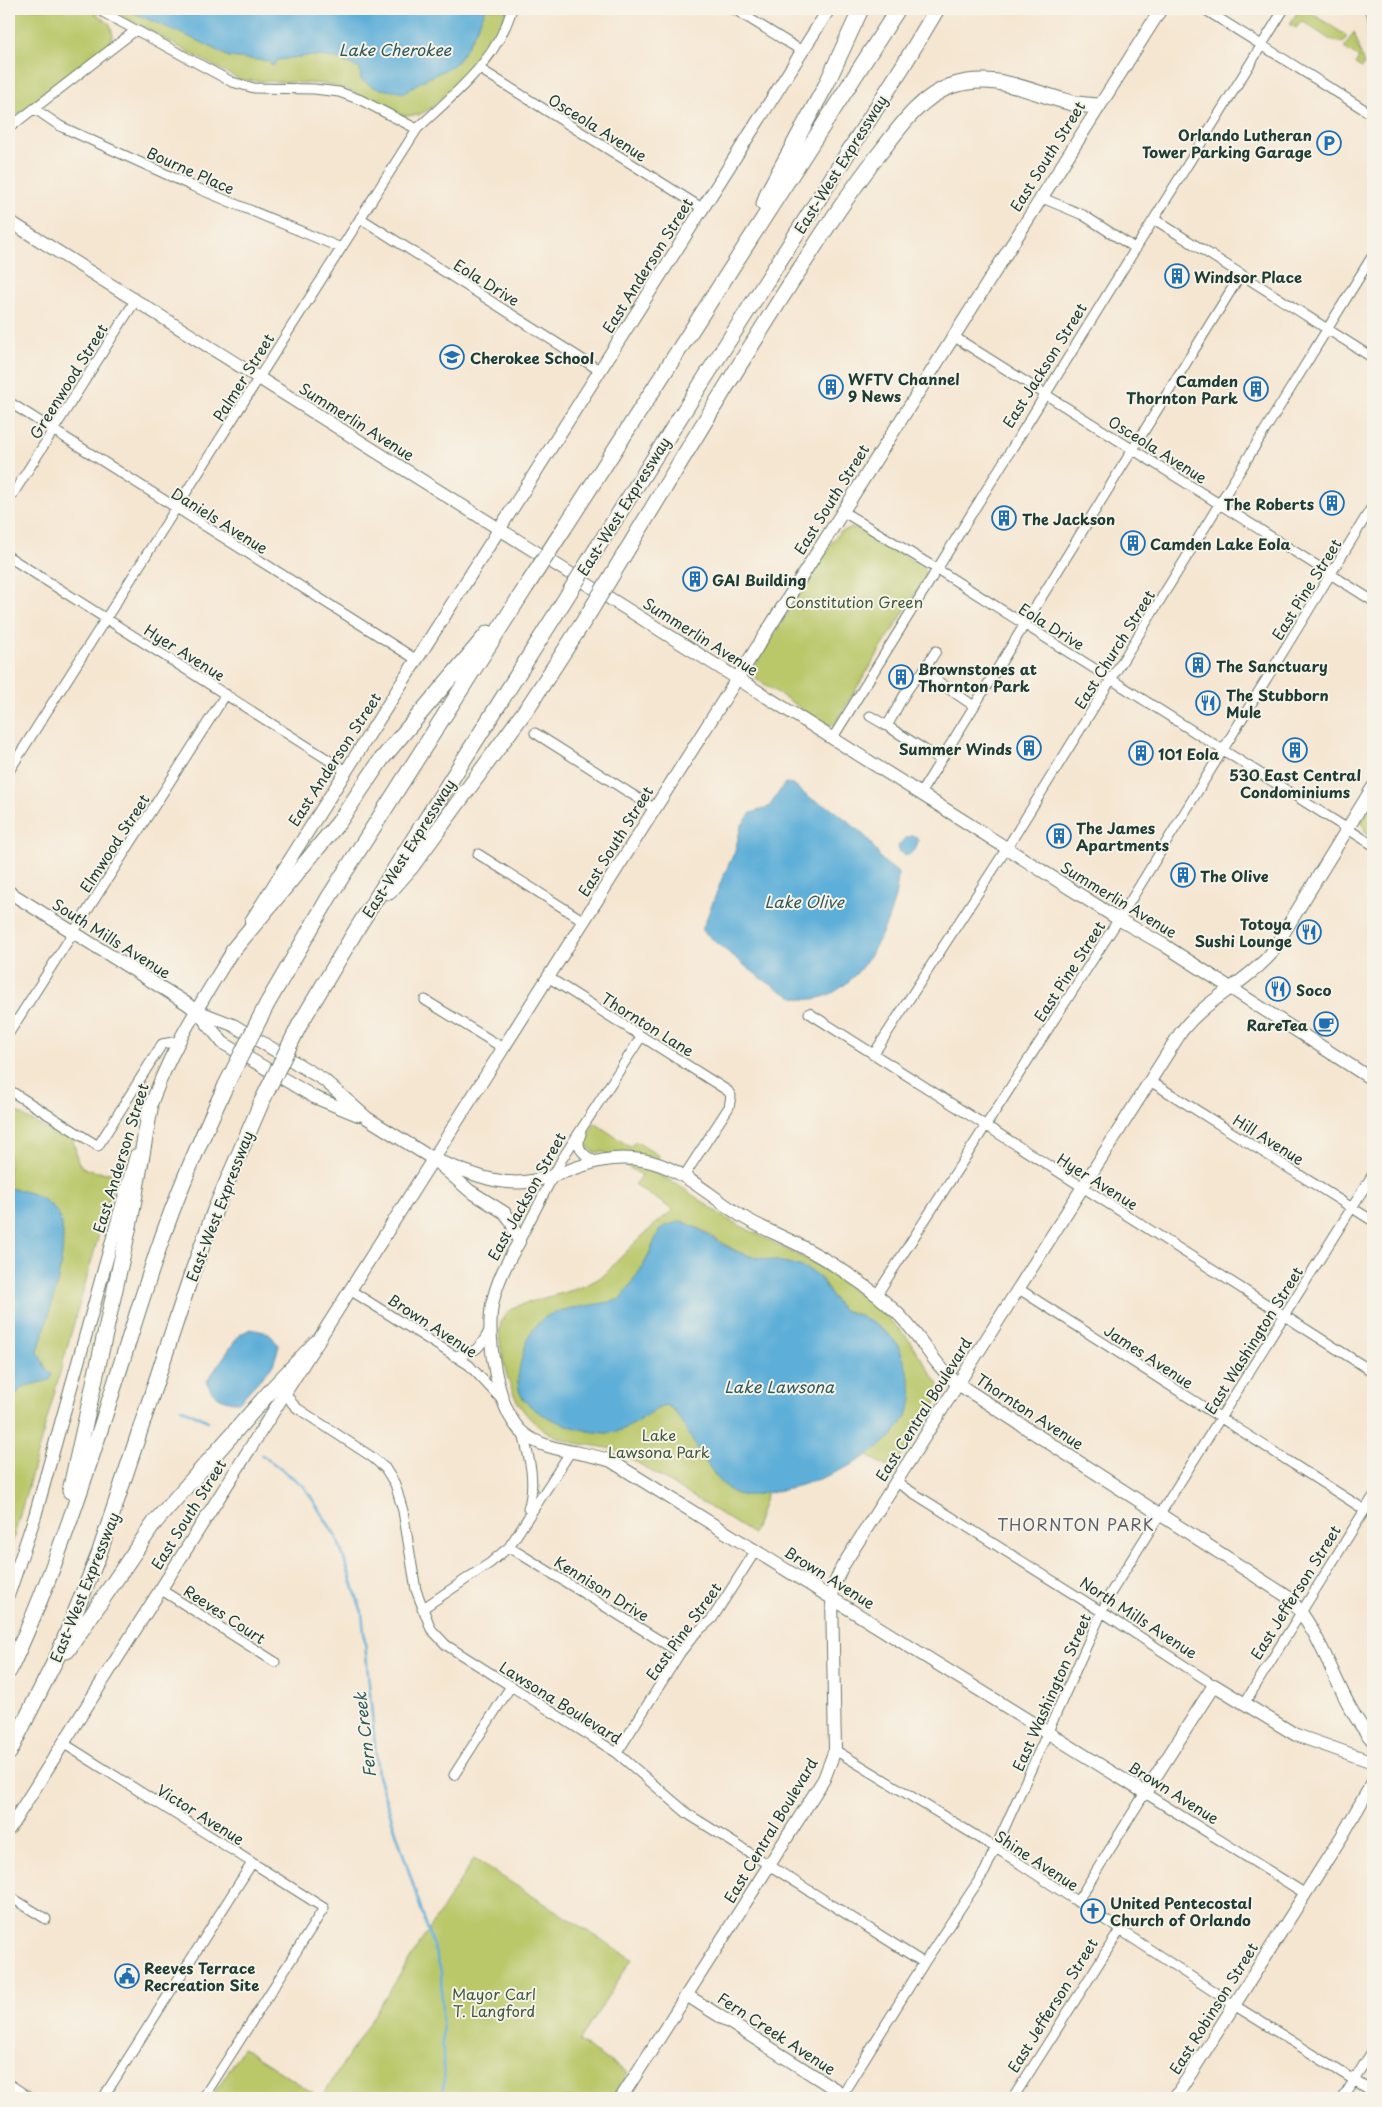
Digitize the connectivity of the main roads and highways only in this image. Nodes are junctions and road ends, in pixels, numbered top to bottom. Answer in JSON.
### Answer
{"nodes":[{"id":1,"x":861,"y":9,"type":"edge"},
{"id":2,"x":898,"y":9,"type":"edge"},
{"id":3,"x":937,"y":9,"type":"edge"},
{"id":4,"x":1098,"y":106,"type":"road end"},
{"id":5,"x":756,"y":230,"type":"junction"},
{"id":6,"x":526,"y":588,"type":"junction"},
{"id":7,"x":358,"y":927,"type":"junction"},
{"id":8,"x":233,"y":950,"type":"road end"},
{"id":9,"x":150,"y":1109,"type":"road end"},
{"id":10,"x":316,"y":1343,"type":"road end"},
{"id":11,"x":57,"y":1556,"type":"junction"},
{"id":12,"x":9,"y":1671,"type":"edge"},
{"id":13,"x":42,"y":1687,"type":"junction"},
{"id":14,"x":9,"y":1753,"type":"edge"}],
"edges":[{"from":1,"to":5,"type":"highway"},
{"from":2,"to":5,"type":"highway"},
{"from":3,"to":7,"type":"highway","name":"East-West Expressway","bridge":true},
{"from":4,"to":7,"type":"highway","bridge":true},
{"from":5,"to":6,"type":"highway","bridge":true},
{"from":6,"to":8,"type":"highway"},
{"from":6,"to":11,"type":"highway","bridge":true},
{"from":7,"to":13,"type":"highway","name":"East-West Expressway","bridge":true},
{"from":9,"to":11,"type":"highway"},
{"from":10,"to":13,"type":"highway"},
{"from":11,"to":12,"type":"highway"},
{"from":13,"to":14,"type":"highway","name":"East-West Expressway"}]}
